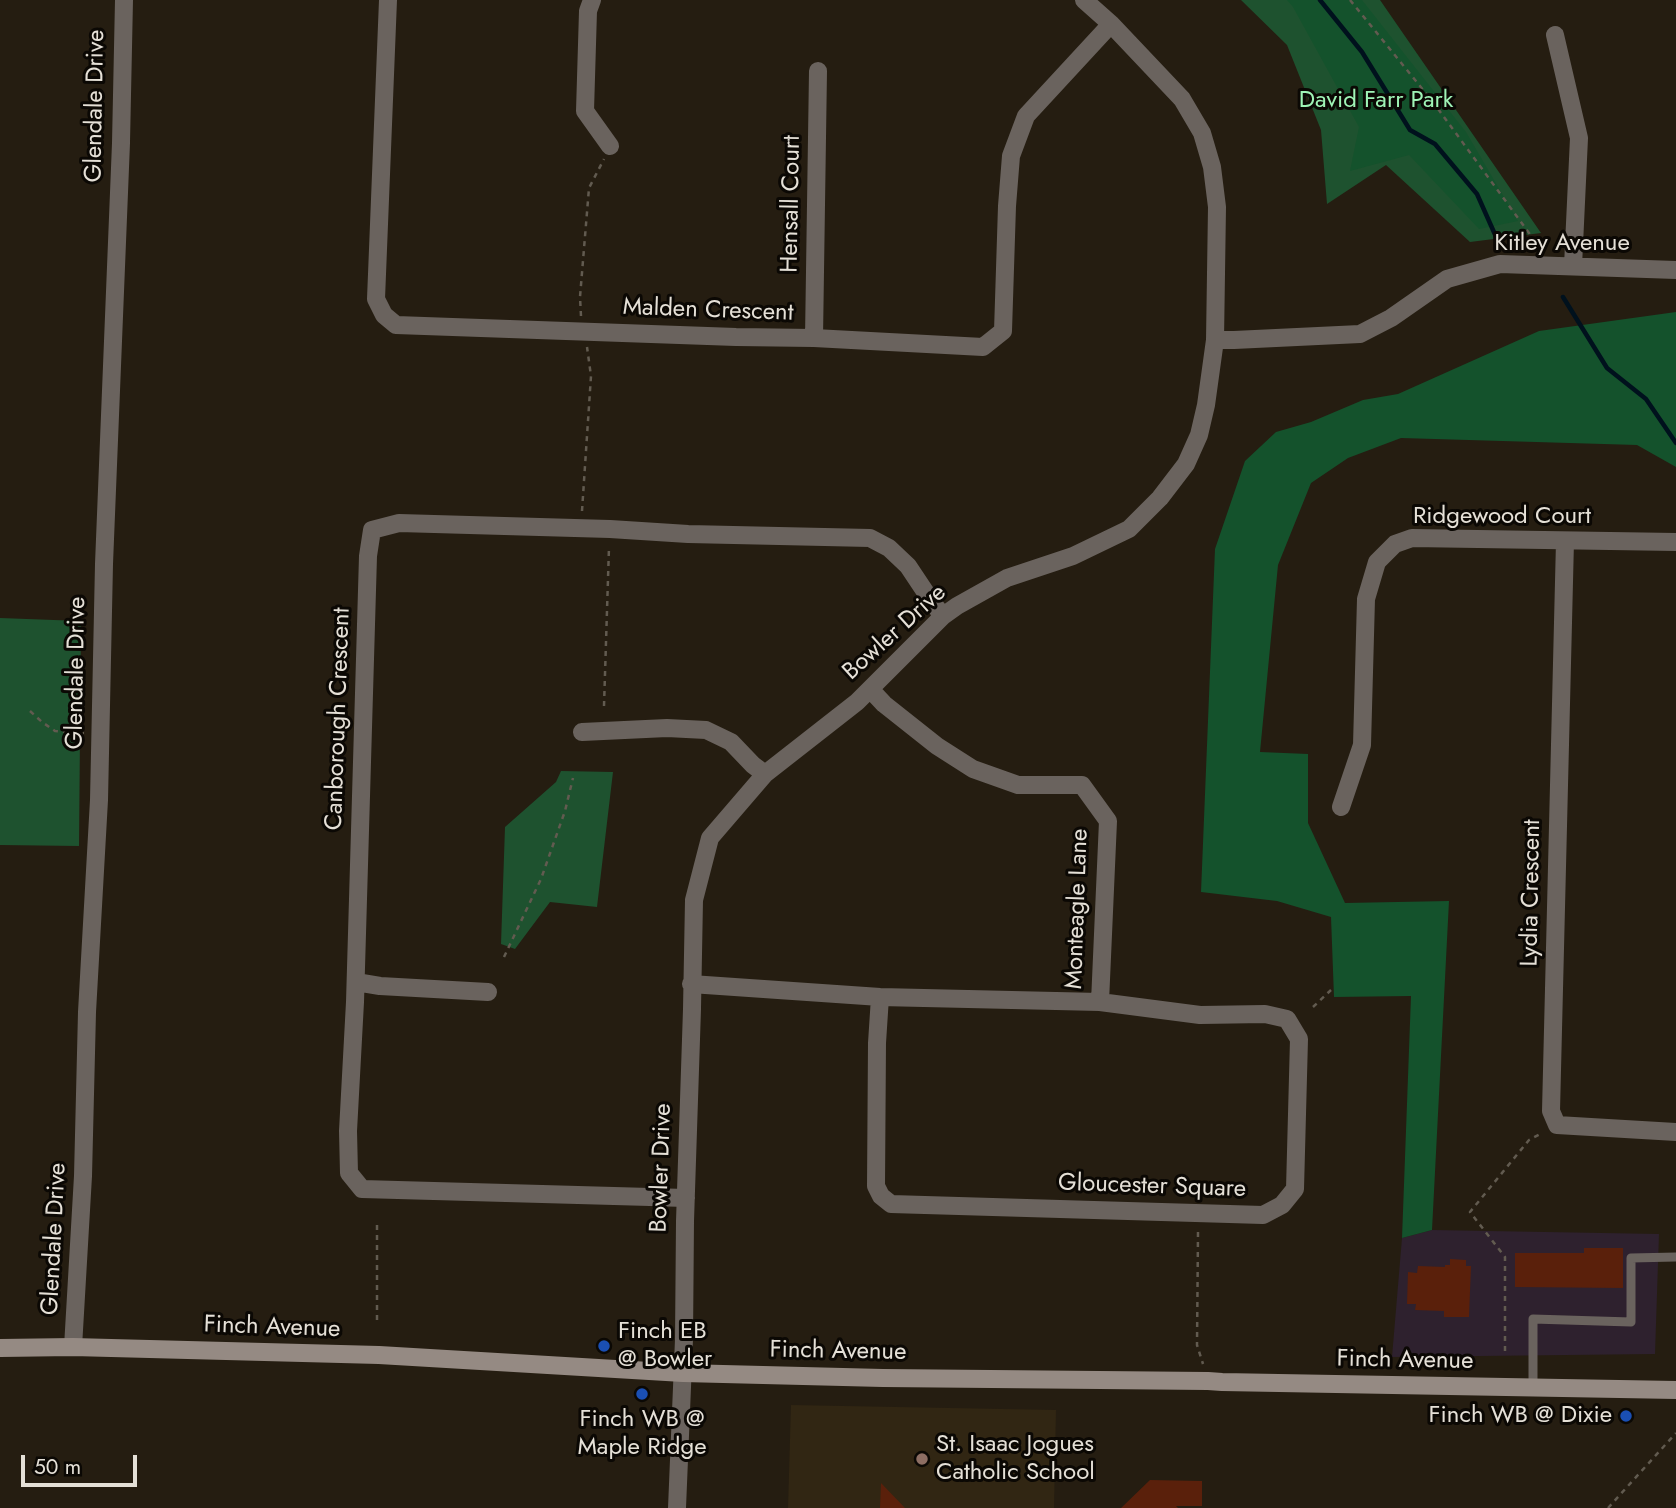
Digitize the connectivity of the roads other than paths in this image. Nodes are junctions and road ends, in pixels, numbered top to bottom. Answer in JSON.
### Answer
{"nodes":[{"id":1,"x":124,"y":0,"type":"edge"},
{"id":2,"x":388,"y":0,"type":"edge"},
{"id":3,"x":592,"y":0,"type":"edge"},
{"id":4,"x":1084,"y":0,"type":"edge"},
{"id":5,"x":1111,"y":24,"type":"junction"},
{"id":6,"x":1555,"y":35,"type":"dead end"},
{"id":7,"x":818,"y":71,"type":"dead end"},
{"id":8,"x":610,"y":146,"type":"dead end"},
{"id":9,"x":1573,"y":266,"type":"junction"},
{"id":10,"x":1676,"y":270,"type":"edge"},
{"id":11,"x":814,"y":338,"type":"junction"},
{"id":12,"x":1215,"y":340,"type":"junction"},
{"id":13,"x":1565,"y":541,"type":"junction"},
{"id":14,"x":1676,"y":542,"type":"edge"},
{"id":15,"x":943,"y":616,"type":"junction"},
{"id":16,"x":870,"y":689,"type":"junction"},
{"id":17,"x":582,"y":732,"type":"dead end"},
{"id":18,"x":765,"y":774,"type":"junction"},
{"id":19,"x":1342,"y":807,"type":"dead end"},
{"id":20,"x":356,"y":982,"type":"junction"},
{"id":21,"x":691,"y":984,"type":"junction"},
{"id":22,"x":488,"y":992,"type":"dead end"},
{"id":23,"x":880,"y":997,"type":"junction"},
{"id":24,"x":1100,"y":1002,"type":"junction"},
{"id":25,"x":1676,"y":1132,"type":"edge"},
{"id":26,"x":686,"y":1198,"type":"junction"},
{"id":27,"x":1676,"y":1257,"type":"edge"},
{"id":28,"x":74,"y":1347,"type":"junction"},
{"id":29,"x":0,"y":1348,"type":"edge"},
{"id":30,"x":683,"y":1373,"type":"junction"},
{"id":31,"x":1533,"y":1388,"type":"junction"},
{"id":32,"x":1676,"y":1390,"type":"edge"},
{"id":33,"x":677,"y":1508,"type":"edge"}],
"edges":[{"from":1,"to":28,"type":"street","name":"Glendale Drive"},
{"from":2,"to":11,"type":"street","name":"Malden Crescent"},
{"from":3,"to":8,"type":"street"},
{"from":4,"to":5,"type":"street","name":"Bowler Drive"},
{"from":5,"to":11,"type":"street","name":"Malden Crescent"},
{"from":5,"to":12,"type":"street","name":"Bowler Drive"},
{"from":6,"to":9,"type":"street"},
{"from":7,"to":11,"type":"street","name":"Hensall Court"},
{"from":9,"to":10,"type":"street","name":"Kitley Avenue"},
{"from":9,"to":12,"type":"street","name":"Kitley Avenue"},
{"from":12,"to":15,"type":"street","name":"Bowler Drive"},
{"from":13,"to":14,"type":"street","name":"Ridgewood Court"},
{"from":13,"to":19,"type":"street","name":"Ridgewood Court"},
{"from":13,"to":25,"type":"street","name":"Lydia Crescent"},
{"from":15,"to":16,"type":"street","name":"Bowler Drive"},
{"from":15,"to":20,"type":"street","name":"Canborough Crescent"},
{"from":16,"to":18,"type":"street","name":"Bowler Drive"},
{"from":16,"to":24,"type":"street","name":"Monteagle Lane"},
{"from":17,"to":18,"type":"street"},
{"from":18,"to":21,"type":"street","name":"Bowler Drive"},
{"from":20,"to":22,"type":"street"},
{"from":20,"to":26,"type":"street","name":"Canborough Crescent"},
{"from":21,"to":23,"type":"street","name":"Monteagle Lane"},
{"from":21,"to":26,"type":"street","name":"Bowler Drive"},
{"from":23,"to":24,"type":"street","name":"Monteagle Lane"},
{"from":23,"to":24,"type":"street","name":"Gloucester Square"},
{"from":26,"to":30,"type":"street","name":"Bowler Drive"},
{"from":27,"to":31,"type":"lane"},
{"from":28,"to":29,"type":"main road","name":"Finch Avenue"},
{"from":28,"to":30,"type":"main road","name":"Finch Avenue"},
{"from":30,"to":31,"type":"main road","name":"Finch Avenue"},
{"from":30,"to":33,"type":"street","name":"Bowler Drive"},
{"from":31,"to":32,"type":"main road","name":"Finch Avenue"}]}
